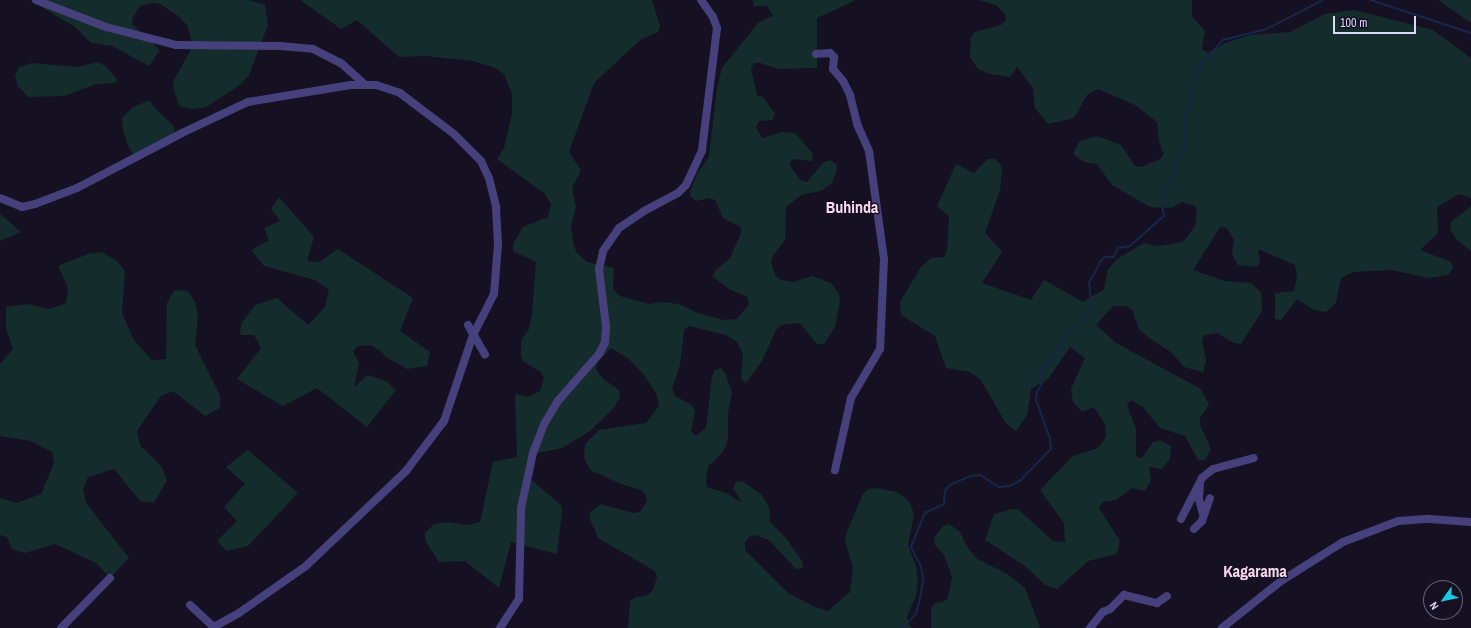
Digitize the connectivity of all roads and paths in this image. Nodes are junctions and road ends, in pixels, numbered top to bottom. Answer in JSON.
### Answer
{"nodes":[{"id":1,"x":36,"y":0,"type":"edge"},
{"id":2,"x":701,"y":0,"type":"edge"},
{"id":3,"x":816,"y":54,"type":"dead end"},
{"id":4,"x":364,"y":84,"type":"junction"},
{"id":5,"x":0,"y":198,"type":"edge"},
{"id":6,"x":468,"y":325,"type":"dead end"},
{"id":7,"x":473,"y":335,"type":"junction"},
{"id":8,"x":485,"y":355,"type":"dead end"},
{"id":9,"x":1254,"y":458,"type":"dead end"},
{"id":10,"x":835,"y":470,"type":"dead end"},
{"id":11,"x":1202,"y":478,"type":"junction"},
{"id":12,"x":1210,"y":498,"type":"dead end"},
{"id":13,"x":1203,"y":514,"type":"junction"},
{"id":14,"x":1181,"y":519,"type":"dead end"},
{"id":15,"x":1471,"y":522,"type":"edge"},
{"id":16,"x":1194,"y":529,"type":"dead end"},
{"id":17,"x":110,"y":578,"type":"dead end"},
{"id":18,"x":1167,"y":596,"type":"dead end"},
{"id":19,"x":190,"y":605,"type":"dead end"},
{"id":20,"x":61,"y":628,"type":"edge"},
{"id":21,"x":213,"y":628,"type":"edge"},
{"id":22,"x":500,"y":628,"type":"edge"},
{"id":23,"x":1090,"y":628,"type":"edge"},
{"id":24,"x":1222,"y":628,"type":"edge"}],
"edges":[{"from":1,"to":4,"type":"street"},
{"from":2,"to":22,"type":"street"},
{"from":3,"to":10,"type":"street"},
{"from":4,"to":5,"type":"street"},
{"from":4,"to":7,"type":"street"},
{"from":6,"to":7,"type":"street"},
{"from":7,"to":8,"type":"street"},
{"from":7,"to":21,"type":"street"},
{"from":9,"to":11,"type":"street"},
{"from":11,"to":13,"type":"street"},
{"from":11,"to":14,"type":"street"},
{"from":12,"to":13,"type":"street"},
{"from":13,"to":16,"type":"street"},
{"from":15,"to":24,"type":"street"},
{"from":17,"to":20,"type":"street"},
{"from":18,"to":23,"type":"street"},
{"from":19,"to":21,"type":"street"}]}
